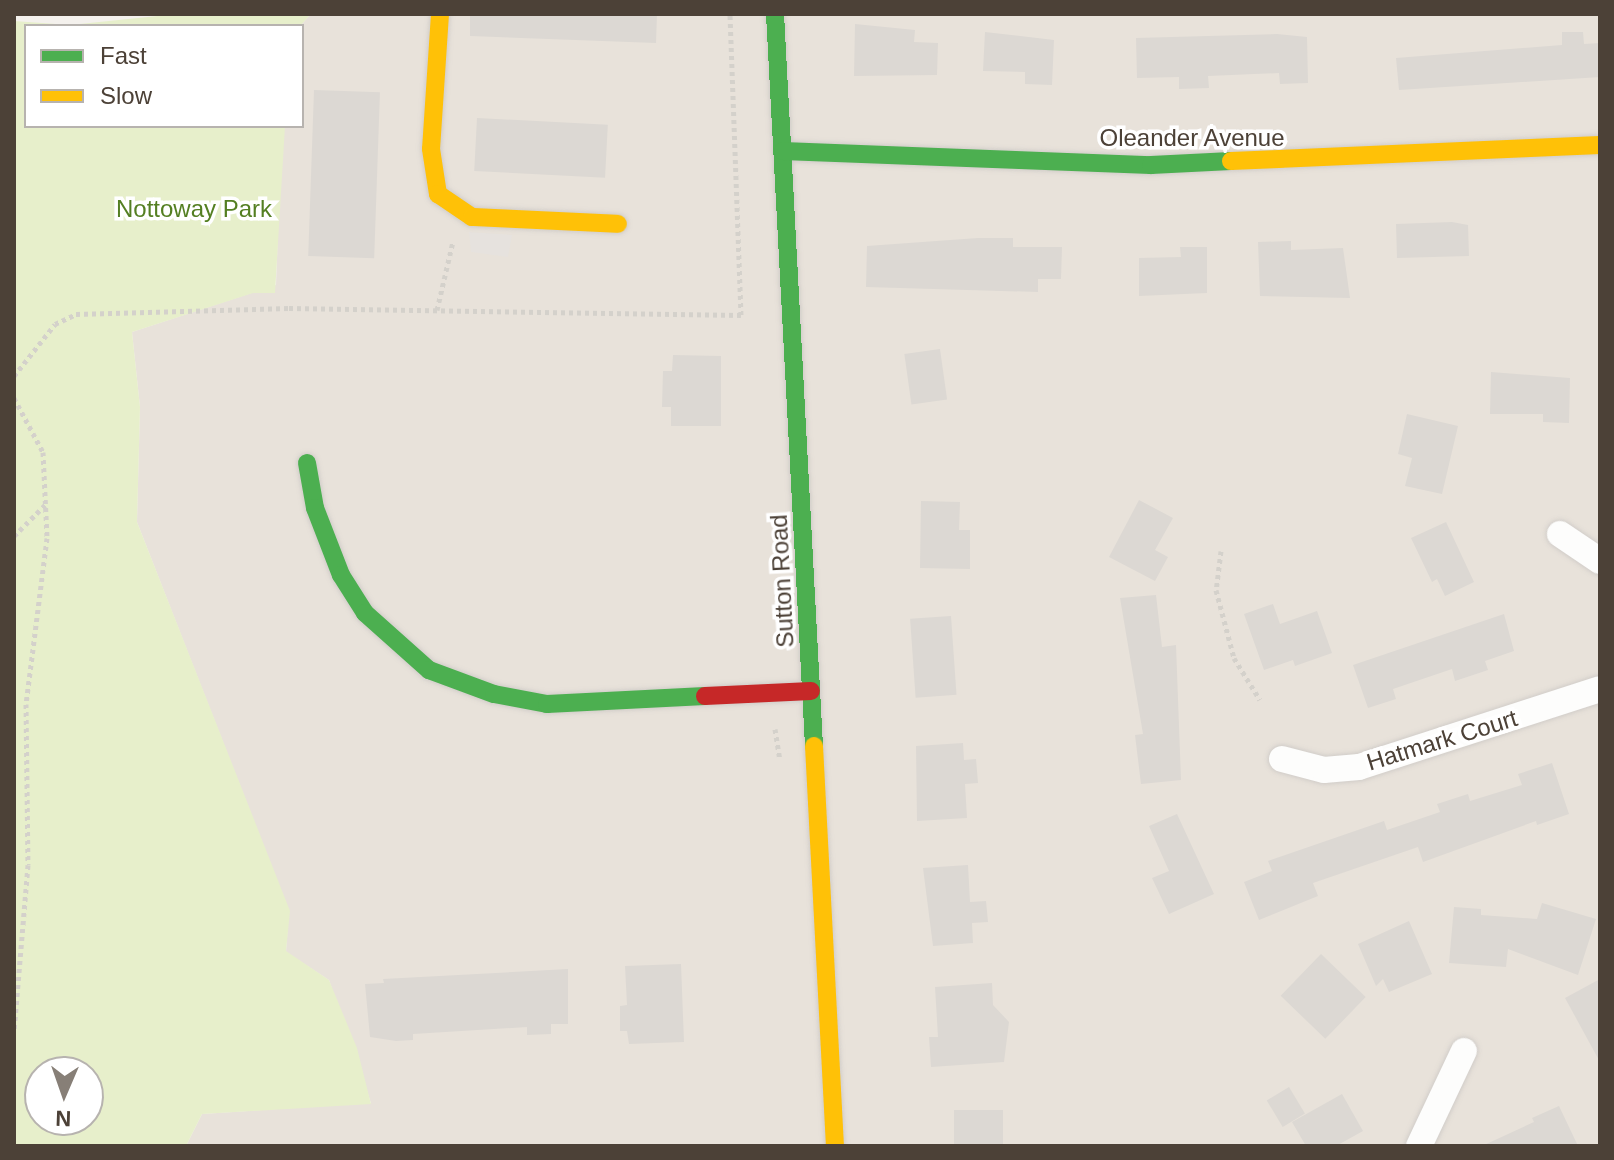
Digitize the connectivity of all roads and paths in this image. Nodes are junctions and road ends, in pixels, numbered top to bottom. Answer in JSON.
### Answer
{"nodes":[{"id":1,"x":440,"y":14,"type":"edge"},
{"id":2,"x":730,"y":14,"type":"edge"},
{"id":3,"x":775,"y":14,"type":"edge"},
{"id":4,"x":1600,"y":145,"type":"edge"},
{"id":5,"x":783,"y":151,"type":"junction"},
{"id":6,"x":618,"y":224,"type":"dead end"},
{"id":7,"x":455,"y":232,"type":"dead end"},
{"id":8,"x":437,"y":310,"type":"junction"},
{"id":9,"x":14,"y":376,"type":"edge"},
{"id":10,"x":14,"y":398,"type":"edge"},
{"id":11,"x":307,"y":463,"type":"dead end"},
{"id":12,"x":45,"y":505,"type":"junction"},
{"id":13,"x":1560,"y":534,"type":"dead end"},
{"id":14,"x":14,"y":536,"type":"edge"},
{"id":15,"x":1221,"y":551,"type":"dead end"},
{"id":16,"x":1600,"y":561,"type":"edge"},
{"id":17,"x":1600,"y":689,"type":"edge"},
{"id":18,"x":811,"y":691,"type":"junction"},
{"id":19,"x":1260,"y":700,"type":"dead end"},
{"id":20,"x":1282,"y":759,"type":"dead end"},
{"id":21,"x":14,"y":1031,"type":"edge"},
{"id":22,"x":1464,"y":1051,"type":"dead end"},
{"id":23,"x":835,"y":1146,"type":"edge"},
{"id":24,"x":1419,"y":1146,"type":"edge"}],
"edges":[{"from":1,"to":6,"type":"street"},
{"from":2,"to":8,"type":"path"},
{"from":3,"to":5,"type":"street","name":"Sutton Road"},
{"from":4,"to":5,"type":"street","name":"Oleander Avenue"},
{"from":5,"to":18,"type":"street","name":"Sutton Road"},
{"from":7,"to":8,"type":"path"},
{"from":8,"to":9,"type":"path"},
{"from":10,"to":12,"type":"path"},
{"from":11,"to":18,"type":"street"},
{"from":12,"to":14,"type":"path"},
{"from":12,"to":21,"type":"path"},
{"from":13,"to":16,"type":"street"},
{"from":15,"to":19,"type":"path"},
{"from":17,"to":20,"type":"street","name":"Hatmark Court"},
{"from":18,"to":23,"type":"street","name":"Sutton Road"},
{"from":22,"to":24,"type":"street"}]}
